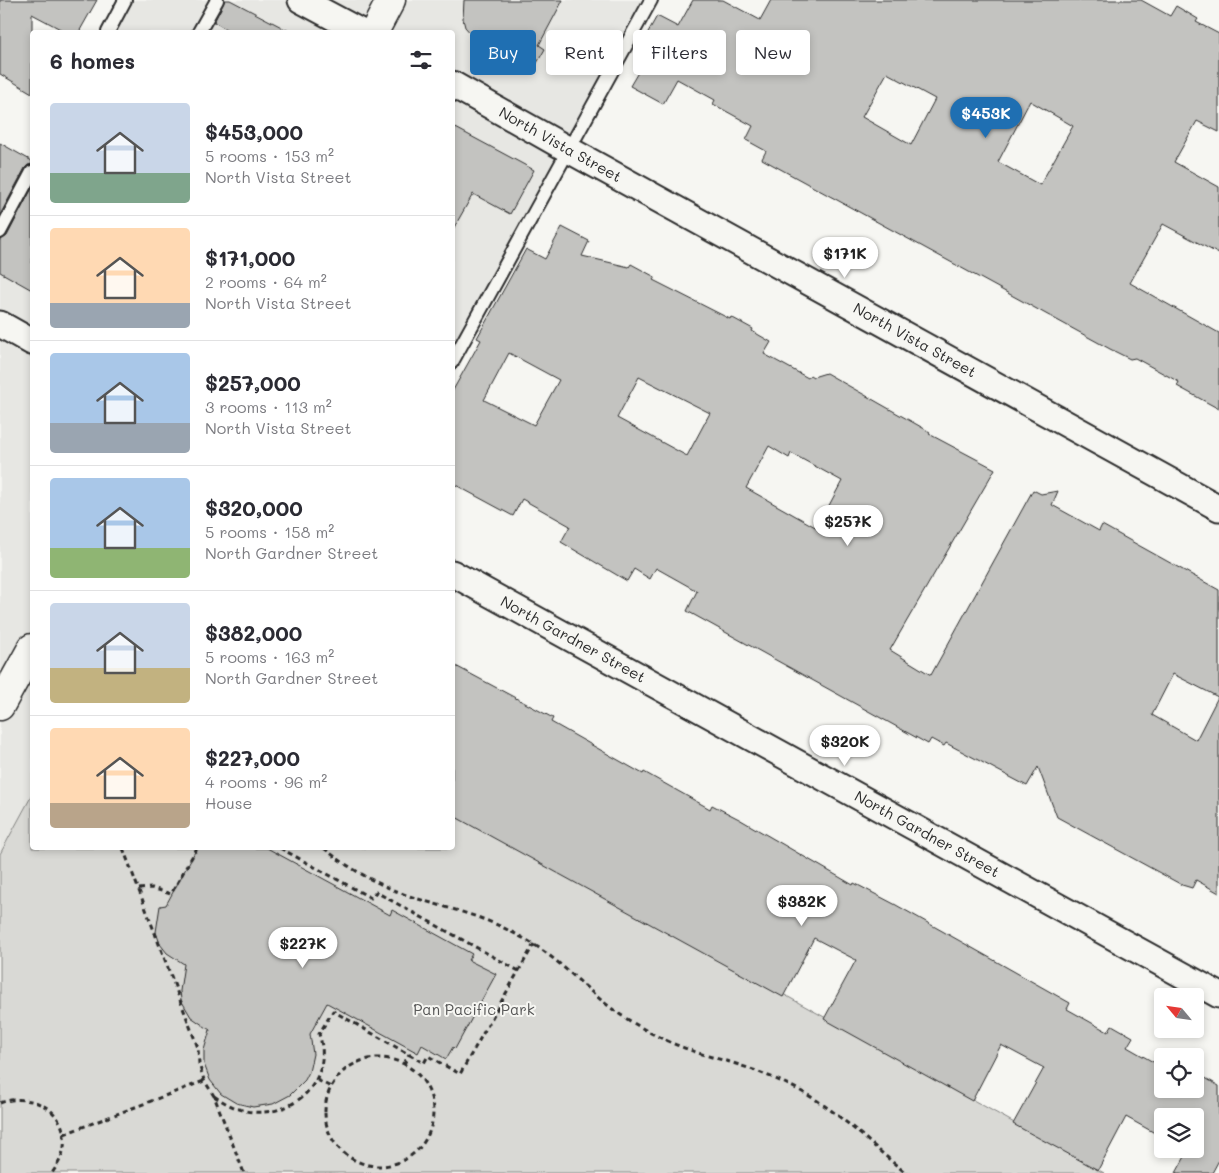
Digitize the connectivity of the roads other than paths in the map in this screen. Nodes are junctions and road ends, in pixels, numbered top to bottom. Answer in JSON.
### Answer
{"nodes":[{"id":1,"x":125,"y":0,"type":"edge"},
{"id":2,"x":217,"y":0,"type":"edge"},
{"id":3,"x":301,"y":0,"type":"edge"},
{"id":4,"x":391,"y":0,"type":"edge"},
{"id":5,"x":651,"y":0,"type":"edge"},
{"id":6,"x":109,"y":30,"type":"edge"},
{"id":7,"x":200,"y":30,"type":"edge"},
{"id":8,"x":357,"y":30,"type":"edge"},
{"id":9,"x":375,"y":30,"type":"edge"},
{"id":10,"x":455,"y":86,"type":"edge"},
{"id":11,"x":569,"y":150,"type":"junction"},
{"id":12,"x":30,"y":176,"type":"edge"},
{"id":13,"x":0,"y":232,"type":"edge"},
{"id":14,"x":0,"y":324,"type":"edge"},
{"id":15,"x":30,"y":341,"type":"edge"},
{"id":16,"x":455,"y":357,"type":"edge"},
{"id":17,"x":1219,"y":508,"type":"edge"},
{"id":18,"x":455,"y":575,"type":"edge"},
{"id":19,"x":30,"y":652,"type":"edge"},
{"id":20,"x":0,"y":706,"type":"edge"},
{"id":21,"x":1219,"y":995,"type":"edge"}],
"edges":[{"from":1,"to":6,"type":"lane"},
{"from":2,"to":7,"type":"lane"},
{"from":3,"to":8,"type":"street"},
{"from":4,"to":9,"type":"main road"},
{"from":5,"to":11,"type":"lane"},
{"from":10,"to":11,"type":"street","name":"North Vista Street"},
{"from":11,"to":16,"type":"lane"},
{"from":11,"to":17,"type":"street","name":"North Vista Street"},
{"from":12,"to":13,"type":"lane"},
{"from":14,"to":15,"type":"street"},
{"from":18,"to":21,"type":"street","name":"North Gardner Street"},
{"from":19,"to":20,"type":"main road"}]}
